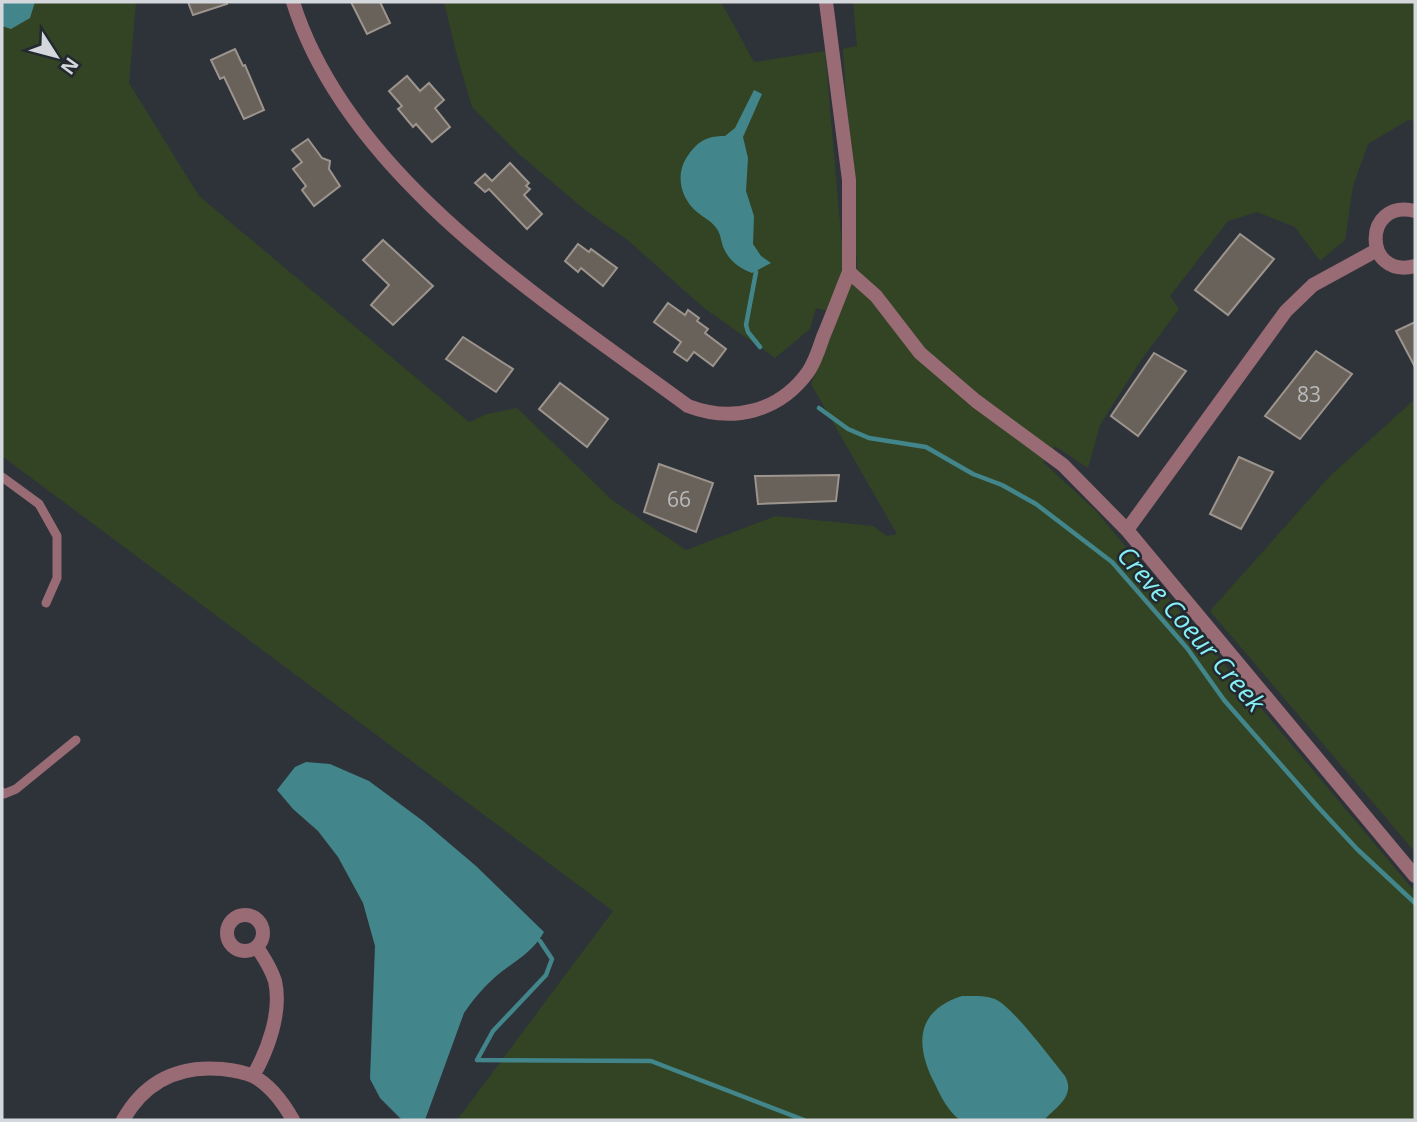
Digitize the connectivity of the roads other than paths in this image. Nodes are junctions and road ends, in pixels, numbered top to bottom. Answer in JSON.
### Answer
{"nodes":[{"id":1,"x":293,"y":2,"type":"edge"},
{"id":2,"x":826,"y":2,"type":"edge"},
{"id":3,"x":1415,"y":211,"type":"edge"},
{"id":4,"x":1377,"y":250,"type":"junction"},
{"id":5,"x":1415,"y":266,"type":"edge"},
{"id":6,"x":849,"y":272,"type":"junction"},
{"id":7,"x":2,"y":477,"type":"edge"},
{"id":8,"x":1128,"y":530,"type":"junction"},
{"id":9,"x":46,"y":603,"type":"dead end"},
{"id":10,"x":76,"y":740,"type":"dead end"},
{"id":11,"x":2,"y":792,"type":"edge"},
{"id":12,"x":1415,"y":876,"type":"edge"},
{"id":13,"x":257,"y":947,"type":"dead end"},
{"id":14,"x":253,"y":1076,"type":"junction"},
{"id":15,"x":123,"y":1120,"type":"edge"},
{"id":16,"x":293,"y":1120,"type":"edge"}],
"edges":[{"from":1,"to":6,"type":"street"},
{"from":2,"to":6,"type":"street"},
{"from":3,"to":4,"type":"street"},
{"from":4,"to":5,"type":"street"},
{"from":4,"to":8,"type":"street"},
{"from":6,"to":8,"type":"street"},
{"from":7,"to":9,"type":"lane"},
{"from":8,"to":12,"type":"street"},
{"from":10,"to":11,"type":"lane"},
{"from":13,"to":14,"type":"street"},
{"from":14,"to":15,"type":"street"},
{"from":14,"to":16,"type":"street"}]}
